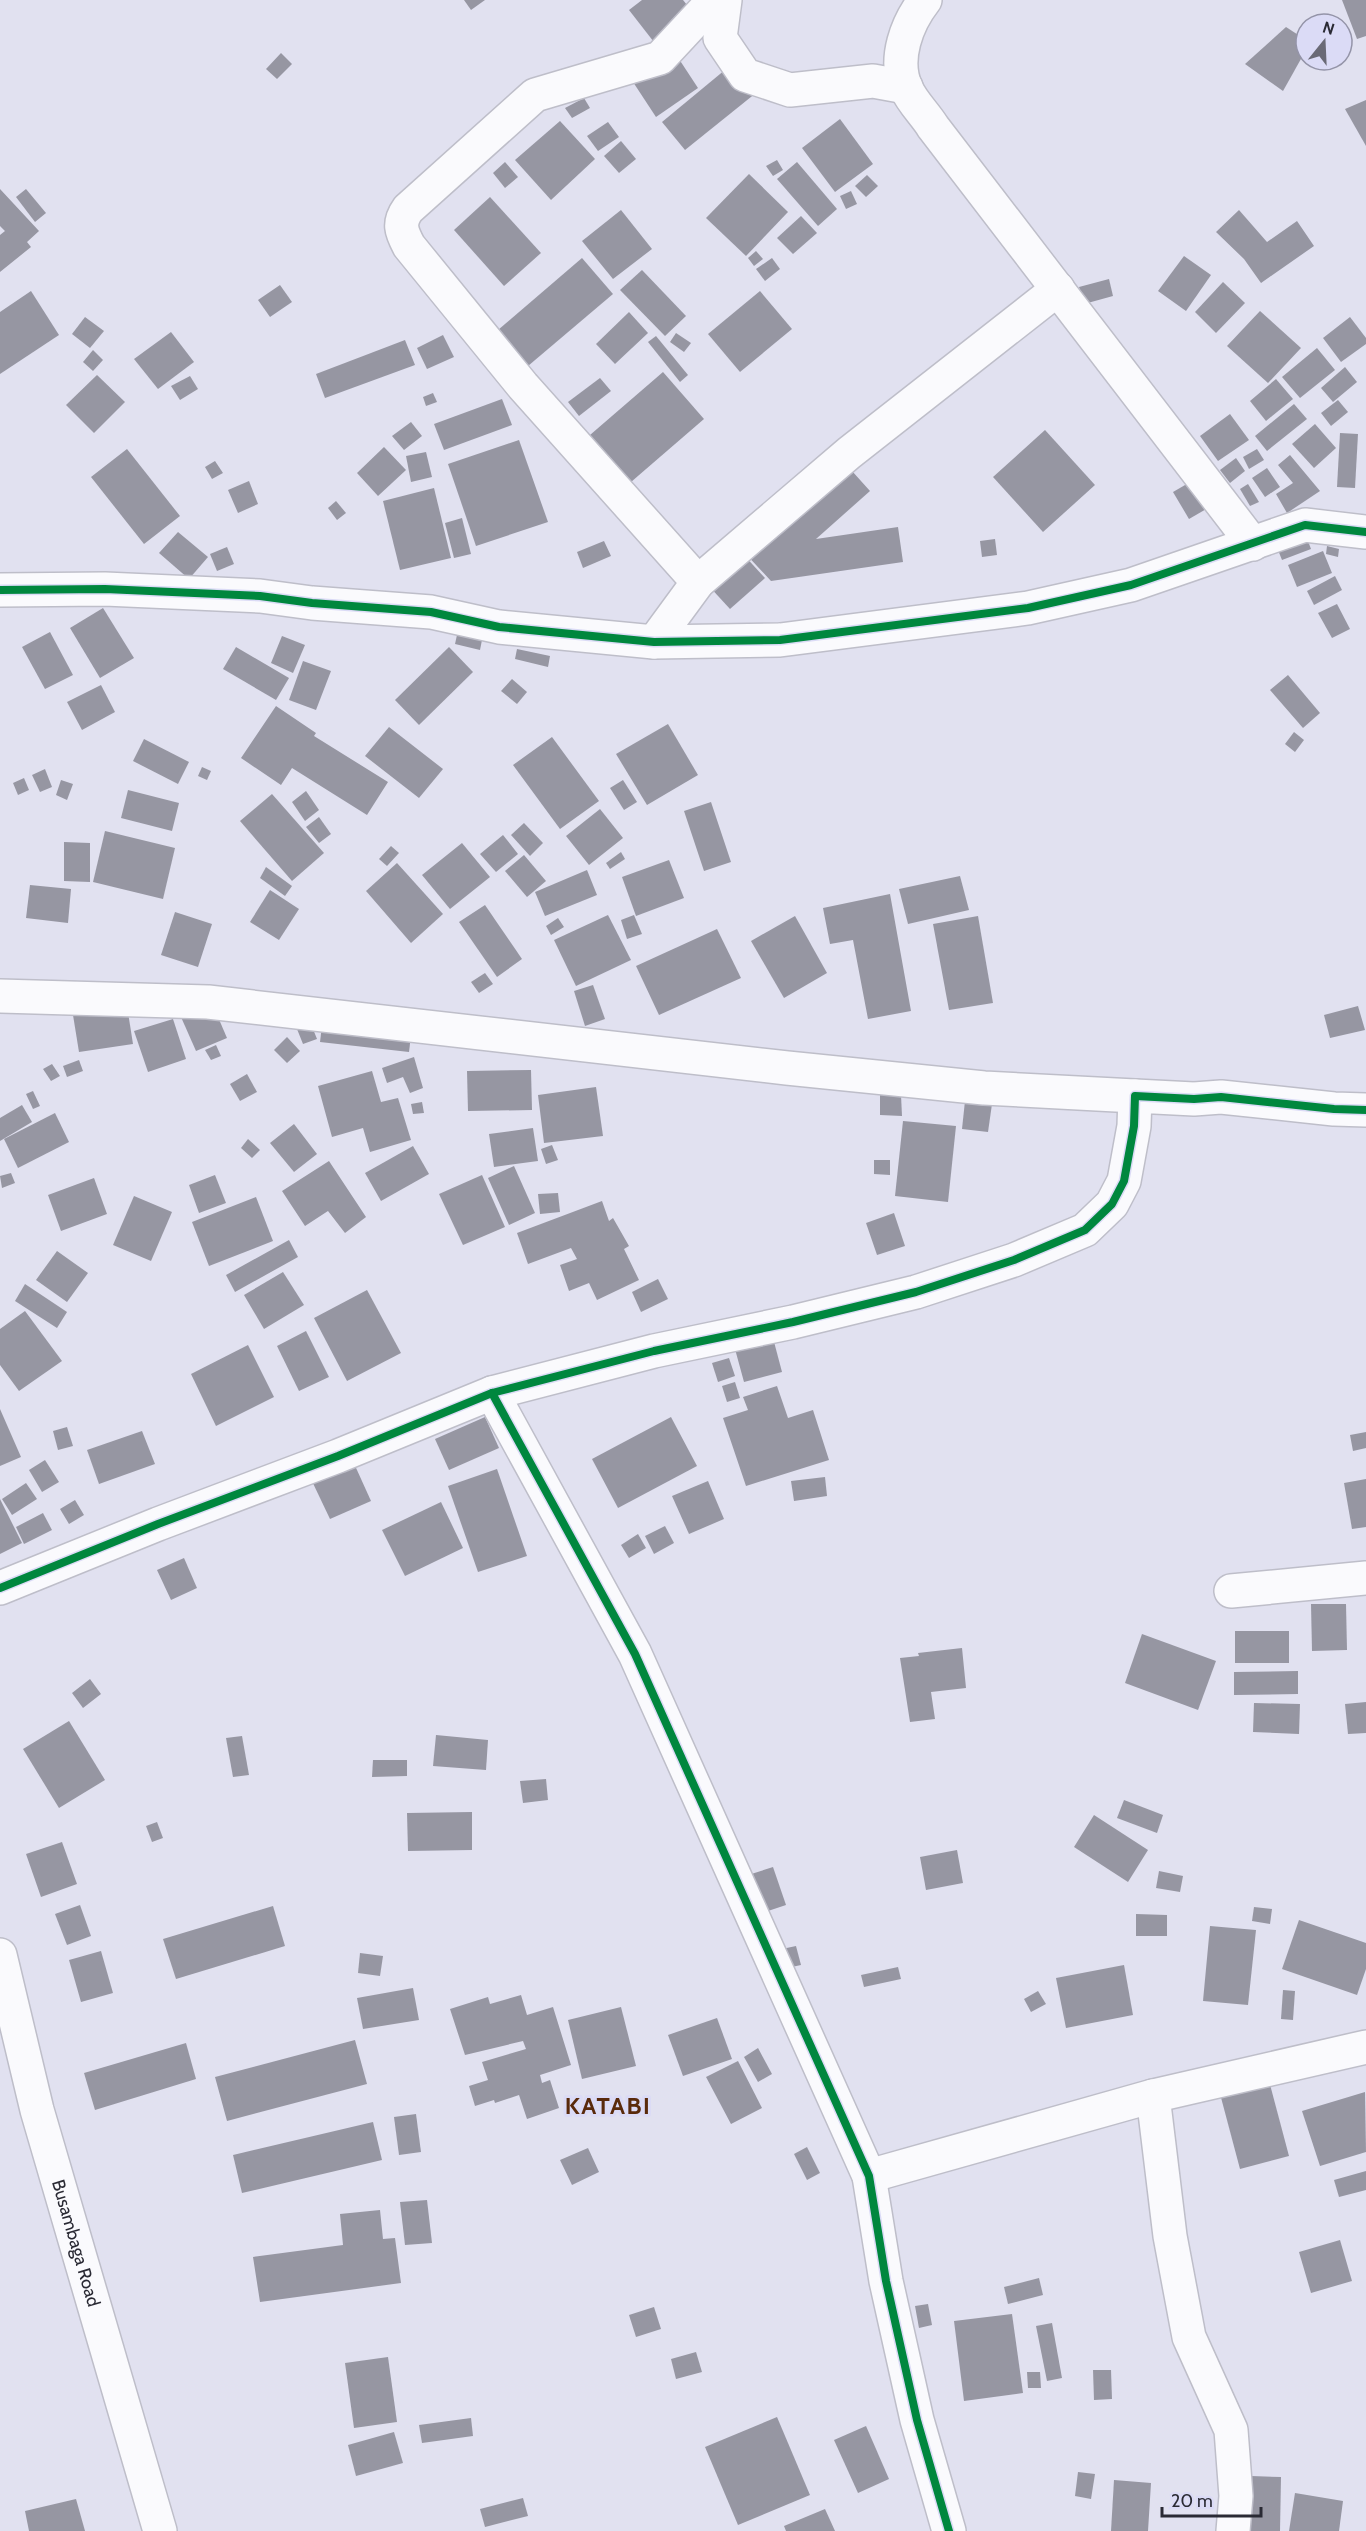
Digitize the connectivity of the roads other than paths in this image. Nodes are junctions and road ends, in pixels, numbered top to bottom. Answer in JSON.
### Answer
{"nodes":[{"id":1,"x":714,"y":0,"type":"edge"},
{"id":2,"x":725,"y":0,"type":"edge"},
{"id":3,"x":925,"y":0,"type":"edge"},
{"id":4,"x":906,"y":87,"type":"junction"},
{"id":5,"x":1058,"y":289,"type":"junction"},
{"id":6,"x":1366,"y":532,"type":"edge"},
{"id":7,"x":1253,"y":544,"type":"junction"},
{"id":8,"x":698,"y":582,"type":"junction"},
{"id":9,"x":0,"y":590,"type":"edge"},
{"id":10,"x":654,"y":642,"type":"junction"},
{"id":11,"x":0,"y":996,"type":"edge"},
{"id":12,"x":1135,"y":1096,"type":"junction"},
{"id":13,"x":1366,"y":1110,"type":"edge"},
{"id":14,"x":492,"y":1393,"type":"junction"},
{"id":15,"x":1366,"y":1578,"type":"edge"},
{"id":16,"x":0,"y":1588,"type":"edge"},
{"id":17,"x":1231,"y":1591,"type":"dead end"},
{"id":18,"x":0,"y":1955,"type":"edge"},
{"id":19,"x":1366,"y":2047,"type":"edge"},
{"id":20,"x":1153,"y":2096,"type":"junction"},
{"id":21,"x":869,"y":2176,"type":"junction"},
{"id":22,"x":160,"y":2531,"type":"edge"},
{"id":23,"x":949,"y":2531,"type":"edge"},
{"id":24,"x":1233,"y":2531,"type":"edge"}],
"edges":[{"from":1,"to":8,"type":"street"},
{"from":2,"to":4,"type":"street"},
{"from":3,"to":4,"type":"street"},
{"from":4,"to":5,"type":"street"},
{"from":5,"to":7,"type":"street"},
{"from":5,"to":8,"type":"street"},
{"from":6,"to":7,"type":"street"},
{"from":7,"to":10,"type":"street"},
{"from":8,"to":10,"type":"street"},
{"from":9,"to":10,"type":"street"},
{"from":11,"to":12,"type":"street"},
{"from":12,"to":13,"type":"street"},
{"from":12,"to":14,"type":"street"},
{"from":14,"to":16,"type":"street"},
{"from":14,"to":21,"type":"street"},
{"from":15,"to":17,"type":"street"},
{"from":18,"to":22,"type":"street","name":"Busambaga Road"},
{"from":19,"to":20,"type":"street"},
{"from":20,"to":21,"type":"street"},
{"from":20,"to":24,"type":"street"},
{"from":21,"to":23,"type":"street"}]}
